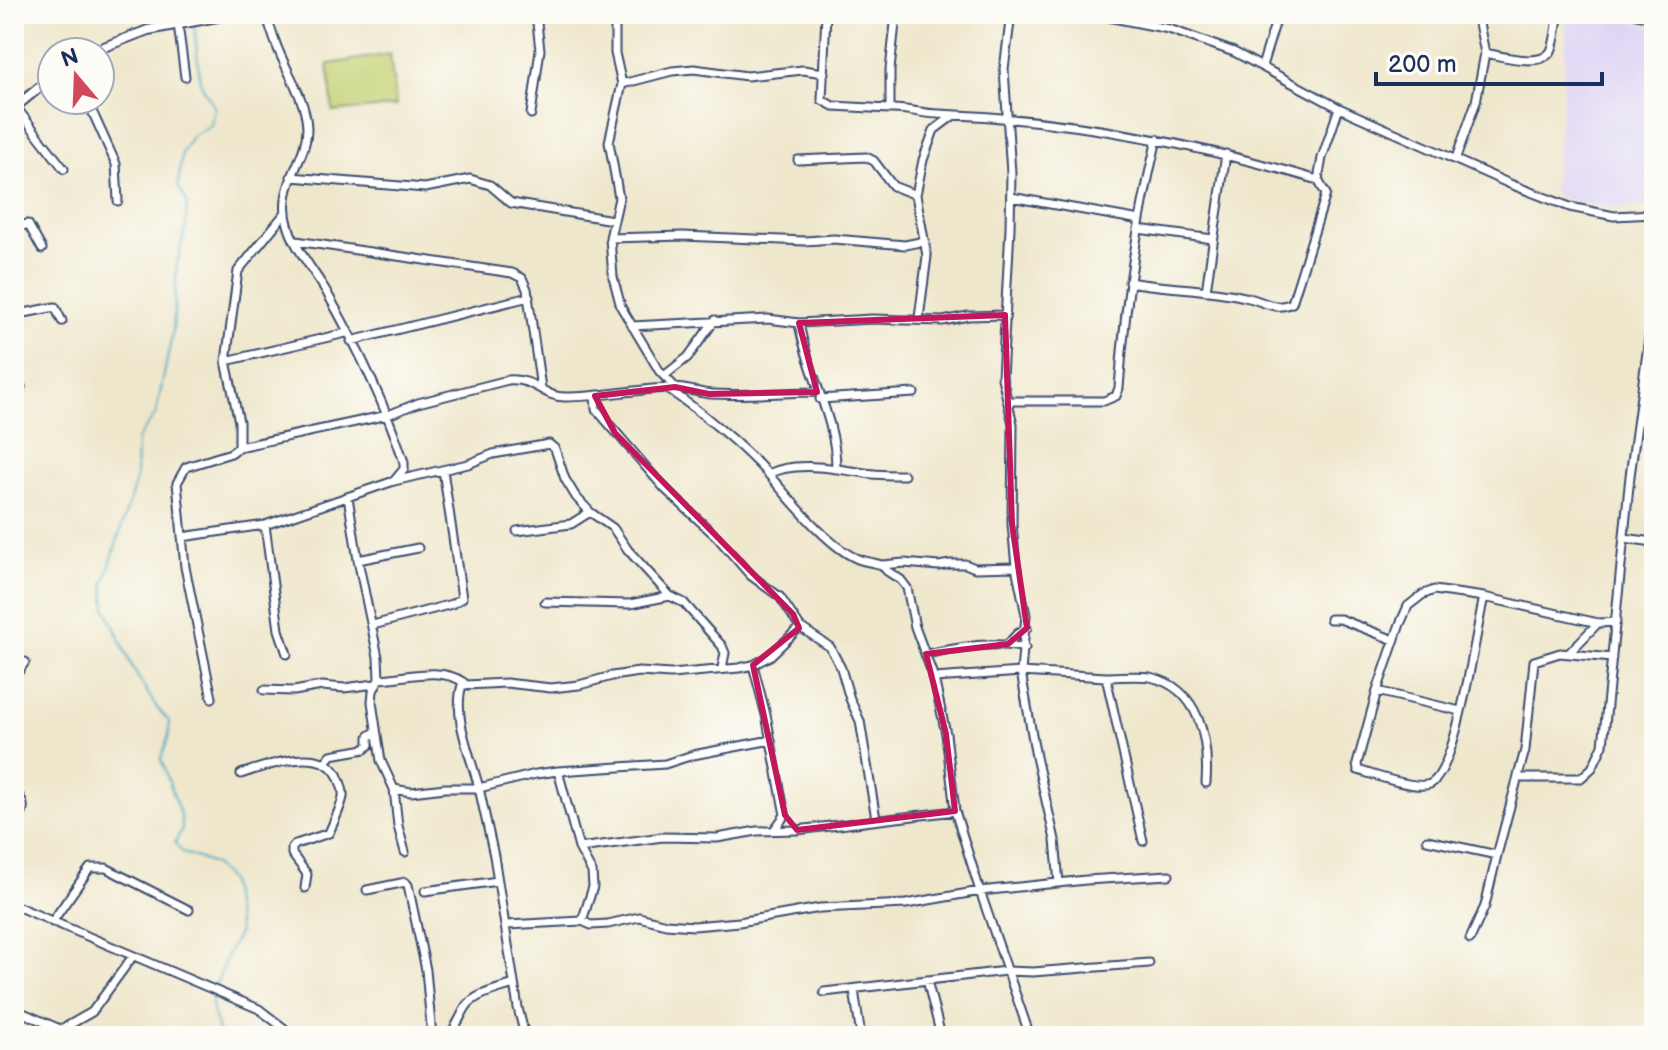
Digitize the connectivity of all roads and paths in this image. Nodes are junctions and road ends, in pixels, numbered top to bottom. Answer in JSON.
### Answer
{"nodes":[{"id":1,"x":233,"y":14,"type":"edge"},
{"id":2,"x":266,"y":14,"type":"edge"},
{"id":3,"x":536,"y":14,"type":"edge"},
{"id":4,"x":615,"y":14,"type":"edge"},
{"id":5,"x":826,"y":14,"type":"edge"},
{"id":6,"x":896,"y":14,"type":"edge"},
{"id":7,"x":1011,"y":14,"type":"edge"},
{"id":8,"x":1093,"y":14,"type":"edge"},
{"id":9,"x":1278,"y":14,"type":"edge"},
{"id":10,"x":1477,"y":14,"type":"edge"},
{"id":11,"x":1559,"y":14,"type":"edge"},
{"id":12,"x":1636,"y":14,"type":"edge"},
{"id":13,"x":218,"y":15,"type":"edge"},
{"id":14,"x":1134,"y":17,"type":"edge"},
{"id":15,"x":1654,"y":18,"type":"edge"},
{"id":16,"x":178,"y":24,"type":"junction"},
{"id":17,"x":116,"y":42,"type":"edge"},
{"id":18,"x":1485,"y":53,"type":"junction"},
{"id":19,"x":1262,"y":66,"type":"junction"},
{"id":20,"x":824,"y":73,"type":"junction"},
{"id":21,"x":185,"y":77,"type":"dead end"},
{"id":22,"x":622,"y":84,"type":"junction"},
{"id":23,"x":36,"y":90,"type":"edge"},
{"id":24,"x":15,"y":108,"type":"edge"},
{"id":25,"x":1339,"y":108,"type":"junction"},
{"id":26,"x":890,"y":109,"type":"junction"},
{"id":27,"x":531,"y":114,"type":"dead end"},
{"id":28,"x":927,"y":114,"type":"junction"},
{"id":29,"x":954,"y":115,"type":"junction"},
{"id":30,"x":94,"y":116,"type":"edge"},
{"id":31,"x":1007,"y":117,"type":"junction"},
{"id":32,"x":934,"y":130,"type":"junction"},
{"id":33,"x":1157,"y":139,"type":"junction"},
{"id":34,"x":1226,"y":154,"type":"junction"},
{"id":35,"x":1456,"y":158,"type":"junction"},
{"id":36,"x":798,"y":160,"type":"dead end"},
{"id":37,"x":64,"y":169,"type":"dead end"},
{"id":38,"x":291,"y":177,"type":"junction"},
{"id":39,"x":1318,"y":180,"type":"junction"},
{"id":40,"x":916,"y":195,"type":"junction"},
{"id":41,"x":1011,"y":197,"type":"junction"},
{"id":42,"x":118,"y":201,"type":"dead end"},
{"id":43,"x":286,"y":212,"type":"junction"},
{"id":44,"x":1654,"y":214,"type":"edge"},
{"id":45,"x":613,"y":220,"type":"junction"},
{"id":46,"x":1139,"y":225,"type":"junction"},
{"id":47,"x":14,"y":227,"type":"edge"},
{"id":48,"x":610,"y":238,"type":"junction"},
{"id":49,"x":1213,"y":239,"type":"junction"},
{"id":50,"x":296,"y":241,"type":"junction"},
{"id":51,"x":925,"y":241,"type":"junction"},
{"id":52,"x":42,"y":249,"type":"dead end"},
{"id":53,"x":1654,"y":278,"type":"edge"},
{"id":54,"x":1129,"y":282,"type":"junction"},
{"id":55,"x":1206,"y":291,"type":"junction"},
{"id":56,"x":529,"y":297,"type":"junction"},
{"id":57,"x":14,"y":315,"type":"edge"},
{"id":58,"x":1005,"y":315,"type":"junction"},
{"id":59,"x":1653,"y":316,"type":"edge"},
{"id":60,"x":919,"y":318,"type":"junction"},
{"id":61,"x":715,"y":320,"type":"junction"},
{"id":62,"x":62,"y":321,"type":"dead end"},
{"id":63,"x":799,"y":323,"type":"junction"},
{"id":64,"x":632,"y":326,"type":"junction"},
{"id":65,"x":348,"y":337,"type":"junction"},
{"id":66,"x":226,"y":361,"type":"junction"},
{"id":67,"x":662,"y":374,"type":"junction"},
{"id":68,"x":541,"y":388,"type":"junction"},
{"id":69,"x":671,"y":388,"type":"junction"},
{"id":70,"x":656,"y":389,"type":"junction"},
{"id":71,"x":914,"y":393,"type":"dead end"},
{"id":72,"x":595,"y":396,"type":"junction"},
{"id":73,"x":819,"y":396,"type":"junction"},
{"id":74,"x":1009,"y":401,"type":"junction"},
{"id":75,"x":388,"y":415,"type":"junction"},
{"id":76,"x":239,"y":447,"type":"junction"},
{"id":77,"x":836,"y":467,"type":"junction"},
{"id":78,"x":443,"y":470,"type":"junction"},
{"id":79,"x":768,"y":474,"type":"junction"},
{"id":80,"x":904,"y":475,"type":"dead end"},
{"id":81,"x":394,"y":481,"type":"junction"},
{"id":82,"x":348,"y":497,"type":"junction"},
{"id":83,"x":590,"y":512,"type":"junction"},
{"id":84,"x":265,"y":525,"type":"junction"},
{"id":85,"x":517,"y":531,"type":"dead end"},
{"id":86,"x":182,"y":537,"type":"junction"},
{"id":87,"x":1624,"y":538,"type":"junction"},
{"id":88,"x":1654,"y":542,"type":"edge"},
{"id":89,"x":418,"y":548,"type":"dead end"},
{"id":90,"x":358,"y":560,"type":"junction"},
{"id":91,"x":882,"y":565,"type":"junction"},
{"id":92,"x":1016,"y":567,"type":"junction"},
{"id":93,"x":670,"y":596,"type":"junction"},
{"id":94,"x":1484,"y":597,"type":"junction"},
{"id":95,"x":545,"y":602,"type":"dead end"},
{"id":96,"x":1330,"y":619,"type":"dead end"},
{"id":97,"x":1616,"y":622,"type":"junction"},
{"id":98,"x":1598,"y":623,"type":"junction"},
{"id":99,"x":373,"y":625,"type":"junction"},
{"id":100,"x":800,"y":627,"type":"junction"},
{"id":101,"x":1027,"y":628,"type":"junction"},
{"id":102,"x":1394,"y":640,"type":"junction"},
{"id":103,"x":1008,"y":644,"type":"junction"},
{"id":104,"x":1025,"y":648,"type":"junction"},
{"id":105,"x":1569,"y":653,"type":"junction"},
{"id":106,"x":287,"y":654,"type":"dead end"},
{"id":107,"x":926,"y":654,"type":"junction"},
{"id":108,"x":1612,"y":658,"type":"junction"},
{"id":109,"x":25,"y":662,"type":"dead end"},
{"id":110,"x":753,"y":665,"type":"junction"},
{"id":111,"x":722,"y":668,"type":"junction"},
{"id":112,"x":1021,"y":672,"type":"junction"},
{"id":113,"x":1106,"y":677,"type":"junction"},
{"id":114,"x":14,"y":678,"type":"edge"},
{"id":115,"x":934,"y":678,"type":"junction"},
{"id":116,"x":377,"y":682,"type":"junction"},
{"id":117,"x":463,"y":682,"type":"junction"},
{"id":118,"x":264,"y":690,"type":"dead end"},
{"id":119,"x":1377,"y":691,"type":"junction"},
{"id":120,"x":212,"y":698,"type":"dead end"},
{"id":121,"x":1460,"y":711,"type":"junction"},
{"id":122,"x":375,"y":732,"type":"junction"},
{"id":123,"x":771,"y":740,"type":"junction"},
{"id":124,"x":326,"y":761,"type":"junction"},
{"id":125,"x":558,"y":771,"type":"junction"},
{"id":126,"x":241,"y":774,"type":"dead end"},
{"id":127,"x":1519,"y":778,"type":"junction"},
{"id":128,"x":1206,"y":783,"type":"dead end"},
{"id":129,"x":479,"y":788,"type":"junction"},
{"id":130,"x":14,"y":789,"type":"edge"},
{"id":131,"x":394,"y":789,"type":"junction"},
{"id":132,"x":955,"y":811,"type":"junction"},
{"id":133,"x":785,"y":815,"type":"junction"},
{"id":134,"x":876,"y":819,"type":"junction"},
{"id":135,"x":14,"y":825,"type":"edge"},
{"id":136,"x":774,"y":830,"type":"junction"},
{"id":137,"x":797,"y":830,"type":"junction"},
{"id":138,"x":1427,"y":840,"type":"dead end"},
{"id":139,"x":1143,"y":841,"type":"dead end"},
{"id":140,"x":579,"y":848,"type":"junction"},
{"id":141,"x":405,"y":852,"type":"dead end"},
{"id":142,"x":1497,"y":855,"type":"junction"},
{"id":143,"x":1169,"y":875,"type":"dead end"},
{"id":144,"x":498,"y":881,"type":"junction"},
{"id":145,"x":1059,"y":883,"type":"junction"},
{"id":146,"x":305,"y":888,"type":"dead end"},
{"id":147,"x":367,"y":890,"type":"dead end"},
{"id":148,"x":425,"y":891,"type":"dead end"},
{"id":149,"x":980,"y":891,"type":"junction"},
{"id":150,"x":14,"y":905,"type":"edge"},
{"id":151,"x":189,"y":910,"type":"dead end"},
{"id":152,"x":582,"y":921,"type":"junction"},
{"id":153,"x":52,"y":922,"type":"junction"},
{"id":154,"x":507,"y":925,"type":"junction"},
{"id":155,"x":1470,"y":939,"type":"dead end"},
{"id":156,"x":133,"y":956,"type":"junction"},
{"id":157,"x":1149,"y":963,"type":"dead end"},
{"id":158,"x":1006,"y":971,"type":"junction"},
{"id":159,"x":927,"y":980,"type":"junction"},
{"id":160,"x":514,"y":984,"type":"junction"},
{"id":161,"x":854,"y":990,"type":"junction"},
{"id":162,"x":824,"y":992,"type":"dead end"},
{"id":163,"x":14,"y":1009,"type":"edge"},
{"id":164,"x":62,"y":1029,"type":"junction"},
{"id":165,"x":432,"y":1035,"type":"edge"},
{"id":166,"x":524,"y":1035,"type":"edge"},
{"id":167,"x":50,"y":1036,"type":"edge"},
{"id":168,"x":76,"y":1036,"type":"edge"},
{"id":169,"x":294,"y":1036,"type":"edge"},
{"id":170,"x":423,"y":1036,"type":"edge"},
{"id":171,"x":448,"y":1036,"type":"edge"},
{"id":172,"x":861,"y":1036,"type":"edge"},
{"id":173,"x":941,"y":1036,"type":"edge"},
{"id":174,"x":1030,"y":1036,"type":"edge"}],
"edges":[{"from":1,"to":13,"type":"street"},
{"from":2,"to":38,"type":"street"},
{"from":3,"to":27,"type":"street"},
{"from":4,"to":22,"type":"street"},
{"from":5,"to":20,"type":"street"},
{"from":6,"to":26,"type":"street"},
{"from":7,"to":31,"type":"street"},
{"from":8,"to":14,"type":"street"},
{"from":9,"to":19,"type":"street"},
{"from":10,"to":18,"type":"street"},
{"from":11,"to":18,"type":"street"},
{"from":12,"to":15,"type":"street"},
{"from":13,"to":16,"type":"street"},
{"from":14,"to":19,"type":"street"},
{"from":16,"to":17,"type":"street"},
{"from":16,"to":21,"type":"street"},
{"from":18,"to":35,"type":"street"},
{"from":19,"to":25,"type":"street"},
{"from":20,"to":22,"type":"street"},
{"from":20,"to":26,"type":"street"},
{"from":22,"to":45,"type":"street"},
{"from":23,"to":24,"type":"street"},
{"from":24,"to":37,"type":"street"},
{"from":25,"to":35,"type":"street"},
{"from":25,"to":39,"type":"street"},
{"from":26,"to":28,"type":"street"},
{"from":28,"to":29,"type":"street"},
{"from":28,"to":32,"type":"street"},
{"from":29,"to":31,"type":"street"},
{"from":29,"to":32,"type":"street"},
{"from":30,"to":42,"type":"street"},
{"from":31,"to":33,"type":"street"},
{"from":31,"to":41,"type":"street"},
{"from":32,"to":40,"type":"street"},
{"from":33,"to":34,"type":"street"},
{"from":33,"to":46,"type":"street"},
{"from":34,"to":39,"type":"street"},
{"from":34,"to":49,"type":"street"},
{"from":35,"to":44,"type":"street"},
{"from":36,"to":40,"type":"street"},
{"from":38,"to":43,"type":"street"},
{"from":38,"to":45,"type":"street"},
{"from":39,"to":55,"type":"street"},
{"from":40,"to":51,"type":"street"},
{"from":41,"to":46,"type":"street"},
{"from":41,"to":58,"type":"street"},
{"from":43,"to":50,"type":"street"},
{"from":43,"to":66,"type":"street"},
{"from":45,"to":48,"type":"street"},
{"from":46,"to":49,"type":"street"},
{"from":46,"to":54,"type":"street"},
{"from":47,"to":52,"type":"street"},
{"from":48,"to":51,"type":"street"},
{"from":48,"to":64,"type":"street"},
{"from":49,"to":55,"type":"street"},
{"from":50,"to":56,"type":"street"},
{"from":50,"to":65,"type":"street"},
{"from":51,"to":60,"type":"street"},
{"from":53,"to":59,"type":"street"},
{"from":54,"to":55,"type":"street"},
{"from":54,"to":74,"type":"street"},
{"from":56,"to":65,"type":"street"},
{"from":56,"to":68,"type":"street"},
{"from":57,"to":62,"type":"street"},
{"from":58,"to":60,"type":"street"},
{"from":58,"to":74,"type":"street"},
{"from":59,"to":87,"type":"street"},
{"from":60,"to":63,"type":"street"},
{"from":61,"to":63,"type":"street"},
{"from":61,"to":64,"type":"street"},
{"from":61,"to":67,"type":"street"},
{"from":63,"to":73,"type":"street"},
{"from":64,"to":67,"type":"street"},
{"from":65,"to":66,"type":"street"},
{"from":65,"to":75,"type":"street"},
{"from":66,"to":76,"type":"street"},
{"from":67,"to":69,"type":"street"},
{"from":67,"to":70,"type":"street"},
{"from":68,"to":72,"type":"street"},
{"from":68,"to":75,"type":"street"},
{"from":69,"to":70,"type":"street"},
{"from":69,"to":73,"type":"street"},
{"from":69,"to":79,"type":"street"},
{"from":70,"to":72,"type":"street"},
{"from":71,"to":73,"type":"street"},
{"from":72,"to":100,"type":"street"},
{"from":73,"to":77,"type":"street"},
{"from":74,"to":92,"type":"street"},
{"from":75,"to":76,"type":"street"},
{"from":75,"to":81,"type":"street"},
{"from":76,"to":86,"type":"street"},
{"from":77,"to":79,"type":"street"},
{"from":77,"to":80,"type":"street"},
{"from":78,"to":81,"type":"street"},
{"from":78,"to":83,"type":"street"},
{"from":78,"to":99,"type":"street"},
{"from":79,"to":91,"type":"street"},
{"from":81,"to":82,"type":"street"},
{"from":82,"to":84,"type":"street"},
{"from":82,"to":90,"type":"street"},
{"from":83,"to":85,"type":"street"},
{"from":83,"to":93,"type":"street"},
{"from":84,"to":86,"type":"street"},
{"from":84,"to":106,"type":"street"},
{"from":86,"to":120,"type":"street"},
{"from":87,"to":88,"type":"street"},
{"from":87,"to":97,"type":"street"},
{"from":89,"to":90,"type":"street"},
{"from":90,"to":99,"type":"street"},
{"from":91,"to":92,"type":"street"},
{"from":91,"to":107,"type":"street"},
{"from":92,"to":101,"type":"street"},
{"from":93,"to":95,"type":"street"},
{"from":93,"to":111,"type":"street"},
{"from":94,"to":98,"type":"street"},
{"from":94,"to":102,"type":"street"},
{"from":94,"to":121,"type":"street"},
{"from":96,"to":102,"type":"street"},
{"from":97,"to":98,"type":"street"},
{"from":97,"to":108,"type":"street"},
{"from":98,"to":105,"type":"street"},
{"from":99,"to":116,"type":"street"},
{"from":100,"to":110,"type":"street"},
{"from":100,"to":134,"type":"street"},
{"from":101,"to":103,"type":"street"},
{"from":101,"to":104,"type":"street"},
{"from":102,"to":119,"type":"street"},
{"from":103,"to":104,"type":"street"},
{"from":103,"to":107,"type":"street"},
{"from":104,"to":112,"type":"street"},
{"from":105,"to":108,"type":"street"},
{"from":105,"to":127,"type":"street"},
{"from":107,"to":115,"type":"street"},
{"from":108,"to":127,"type":"street"},
{"from":109,"to":114,"type":"street"},
{"from":110,"to":111,"type":"street"},
{"from":110,"to":123,"type":"street"},
{"from":111,"to":117,"type":"street"},
{"from":112,"to":113,"type":"street"},
{"from":112,"to":115,"type":"street"},
{"from":112,"to":145,"type":"street"},
{"from":113,"to":128,"type":"street"},
{"from":113,"to":139,"type":"street"},
{"from":115,"to":132,"type":"street"},
{"from":116,"to":117,"type":"street"},
{"from":116,"to":118,"type":"street"},
{"from":116,"to":122,"type":"street"},
{"from":117,"to":129,"type":"street"},
{"from":119,"to":121,"type":"street"},
{"from":119,"to":121,"type":"street"},
{"from":122,"to":124,"type":"street"},
{"from":122,"to":131,"type":"street"},
{"from":123,"to":125,"type":"street"},
{"from":123,"to":133,"type":"street"},
{"from":124,"to":126,"type":"street"},
{"from":124,"to":146,"type":"street"},
{"from":125,"to":129,"type":"street"},
{"from":125,"to":140,"type":"street"},
{"from":127,"to":142,"type":"street"},
{"from":129,"to":131,"type":"street"},
{"from":129,"to":144,"type":"street"},
{"from":130,"to":135,"type":"street"},
{"from":131,"to":141,"type":"street"},
{"from":132,"to":134,"type":"street"},
{"from":132,"to":149,"type":"street"},
{"from":133,"to":136,"type":"street"},
{"from":133,"to":137,"type":"street"},
{"from":134,"to":137,"type":"street"},
{"from":136,"to":137,"type":"street"},
{"from":136,"to":140,"type":"street"},
{"from":138,"to":142,"type":"street"},
{"from":140,"to":152,"type":"street"},
{"from":142,"to":155,"type":"street"},
{"from":143,"to":145,"type":"street"},
{"from":144,"to":148,"type":"street"},
{"from":144,"to":154,"type":"street"},
{"from":145,"to":149,"type":"street"},
{"from":147,"to":165,"type":"street"},
{"from":149,"to":152,"type":"street"},
{"from":149,"to":158,"type":"street"},
{"from":150,"to":153,"type":"street"},
{"from":151,"to":153,"type":"street"},
{"from":152,"to":154,"type":"street"},
{"from":153,"to":156,"type":"street"},
{"from":154,"to":160,"type":"street"},
{"from":156,"to":164,"type":"street"},
{"from":156,"to":169,"type":"street"},
{"from":157,"to":158,"type":"street"},
{"from":158,"to":159,"type":"street"},
{"from":158,"to":174,"type":"street"},
{"from":159,"to":161,"type":"street"},
{"from":159,"to":173,"type":"street"},
{"from":160,"to":166,"type":"street"},
{"from":160,"to":171,"type":"street"},
{"from":161,"to":162,"type":"street"},
{"from":161,"to":172,"type":"street"},
{"from":163,"to":164,"type":"street"},
{"from":164,"to":167,"type":"street"},
{"from":164,"to":168,"type":"street"},
{"from":165,"to":170,"type":"street"}]}
